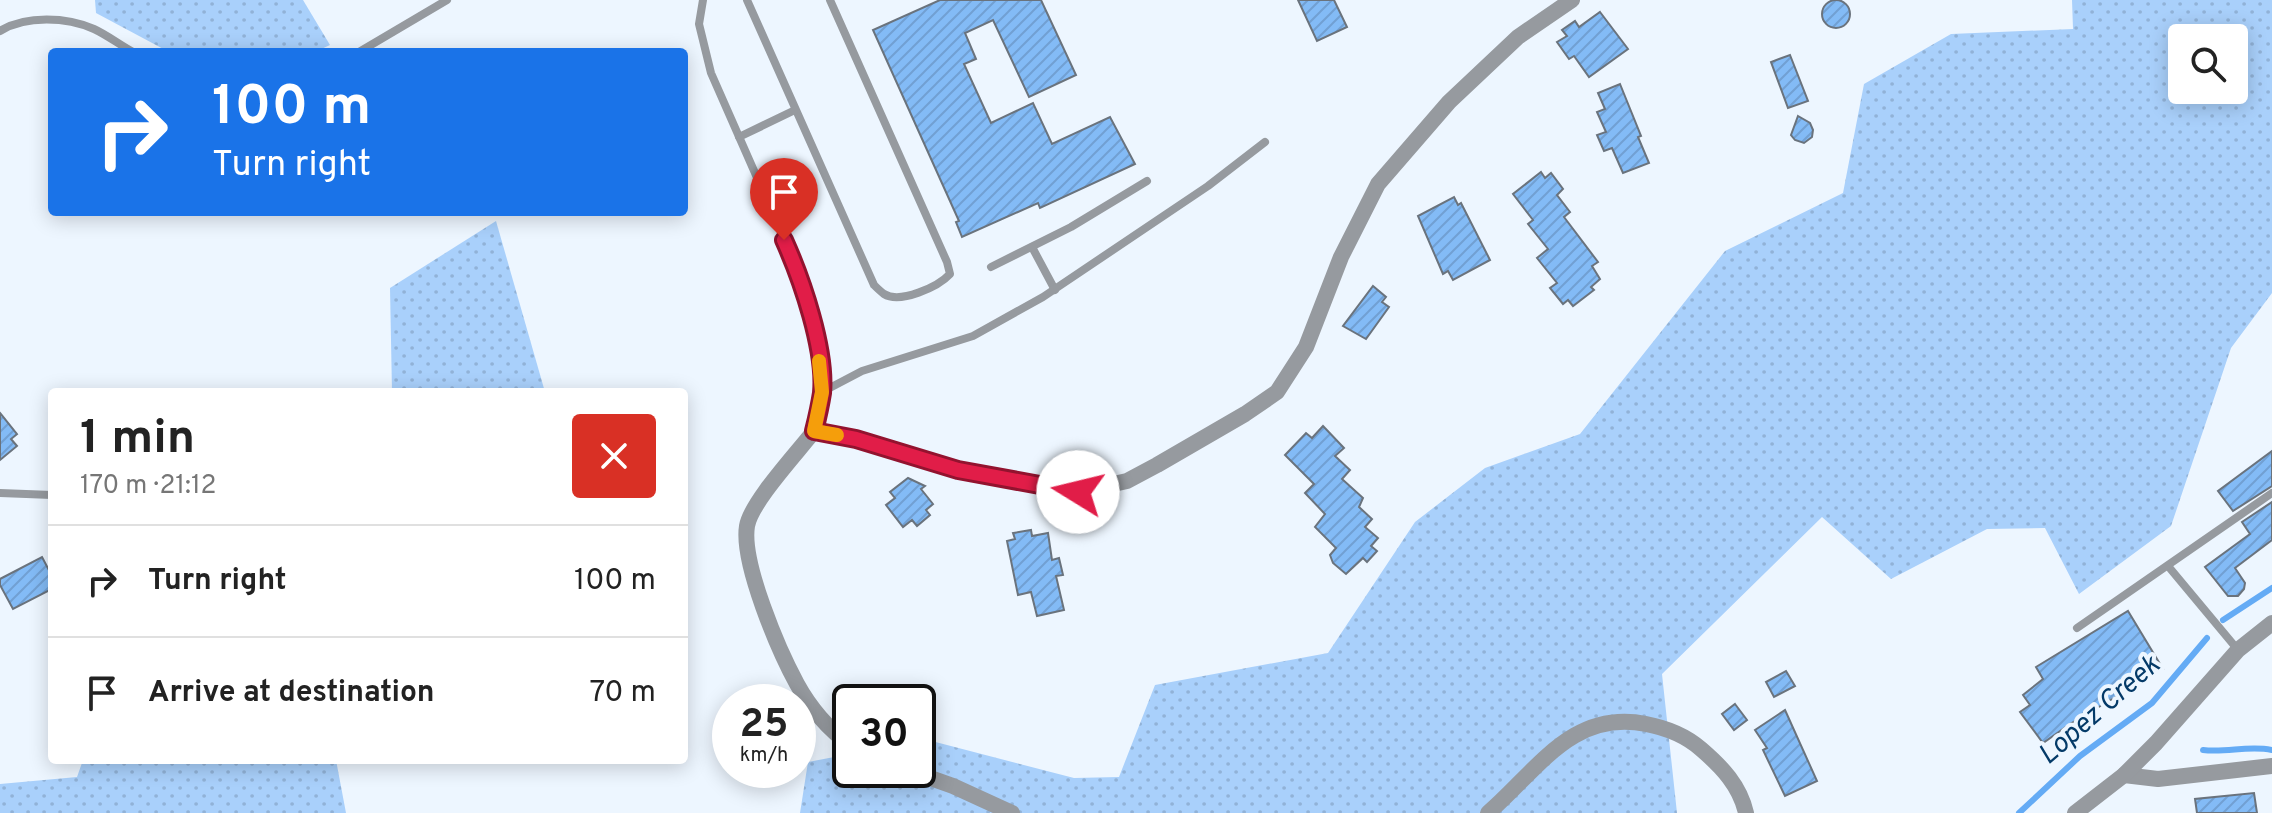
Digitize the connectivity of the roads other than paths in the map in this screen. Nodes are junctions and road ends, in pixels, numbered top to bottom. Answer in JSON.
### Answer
{"nodes":[{"id":1,"x":447,"y":0,"type":"edge"},
{"id":2,"x":703,"y":0,"type":"edge"},
{"id":3,"x":747,"y":0,"type":"edge"},
{"id":4,"x":830,"y":0,"type":"edge"},
{"id":5,"x":1572,"y":0,"type":"edge"},
{"id":6,"x":0,"y":31,"type":"edge"},
{"id":7,"x":126,"y":48,"type":"edge"},
{"id":8,"x":366,"y":48,"type":"edge"},
{"id":9,"x":795,"y":110,"type":"junction"},
{"id":10,"x":739,"y":137,"type":"junction"},
{"id":11,"x":1265,"y":142,"type":"dead end"},
{"id":12,"x":1147,"y":181,"type":"dead end"},
{"id":13,"x":1032,"y":247,"type":"junction"},
{"id":14,"x":991,"y":267,"type":"dead end"},
{"id":15,"x":1055,"y":290,"type":"junction"},
{"id":16,"x":822,"y":392,"type":"junction"},
{"id":17,"x":814,"y":431,"type":"junction"},
{"id":18,"x":0,"y":493,"type":"edge"},
{"id":19,"x":2272,"y":493,"type":"edge"},
{"id":20,"x":48,"y":495,"type":"edge"},
{"id":21,"x":2168,"y":566,"type":"junction"},
{"id":22,"x":2272,"y":623,"type":"edge"},
{"id":23,"x":2077,"y":628,"type":"dead end"},
{"id":24,"x":2238,"y":650,"type":"junction"},
{"id":25,"x":832,"y":730,"type":"edge"},
{"id":26,"x":2272,"y":766,"type":"edge"},
{"id":27,"x":2124,"y":775,"type":"junction"},
{"id":28,"x":936,"y":780,"type":"edge"},
{"id":29,"x":1012,"y":813,"type":"edge"},
{"id":30,"x":1488,"y":813,"type":"edge"},
{"id":31,"x":1746,"y":813,"type":"edge"},
{"id":32,"x":2075,"y":813,"type":"edge"}],
"edges":[{"from":1,"to":8,"type":"lane"},
{"from":2,"to":10,"type":"lane"},
{"from":3,"to":9,"type":"lane"},
{"from":4,"to":9,"type":"lane"},
{"from":5,"to":17,"type":"street"},
{"from":6,"to":7,"type":"lane"},
{"from":9,"to":10,"type":"lane"},
{"from":10,"to":16,"type":"lane"},
{"from":11,"to":15,"type":"lane"},
{"from":12,"to":13,"type":"lane"},
{"from":13,"to":14,"type":"lane"},
{"from":13,"to":15,"type":"lane"},
{"from":15,"to":16,"type":"lane"},
{"from":16,"to":17,"type":"lane"},
{"from":17,"to":25,"type":"street"},
{"from":18,"to":20,"type":"lane"},
{"from":19,"to":21,"type":"lane"},
{"from":21,"to":23,"type":"lane"},
{"from":21,"to":24,"type":"lane"},
{"from":22,"to":24,"type":"street"},
{"from":24,"to":27,"type":"street"},
{"from":26,"to":27,"type":"street"},
{"from":27,"to":32,"type":"street"},
{"from":28,"to":29,"type":"street"},
{"from":30,"to":31,"type":"street"}]}
